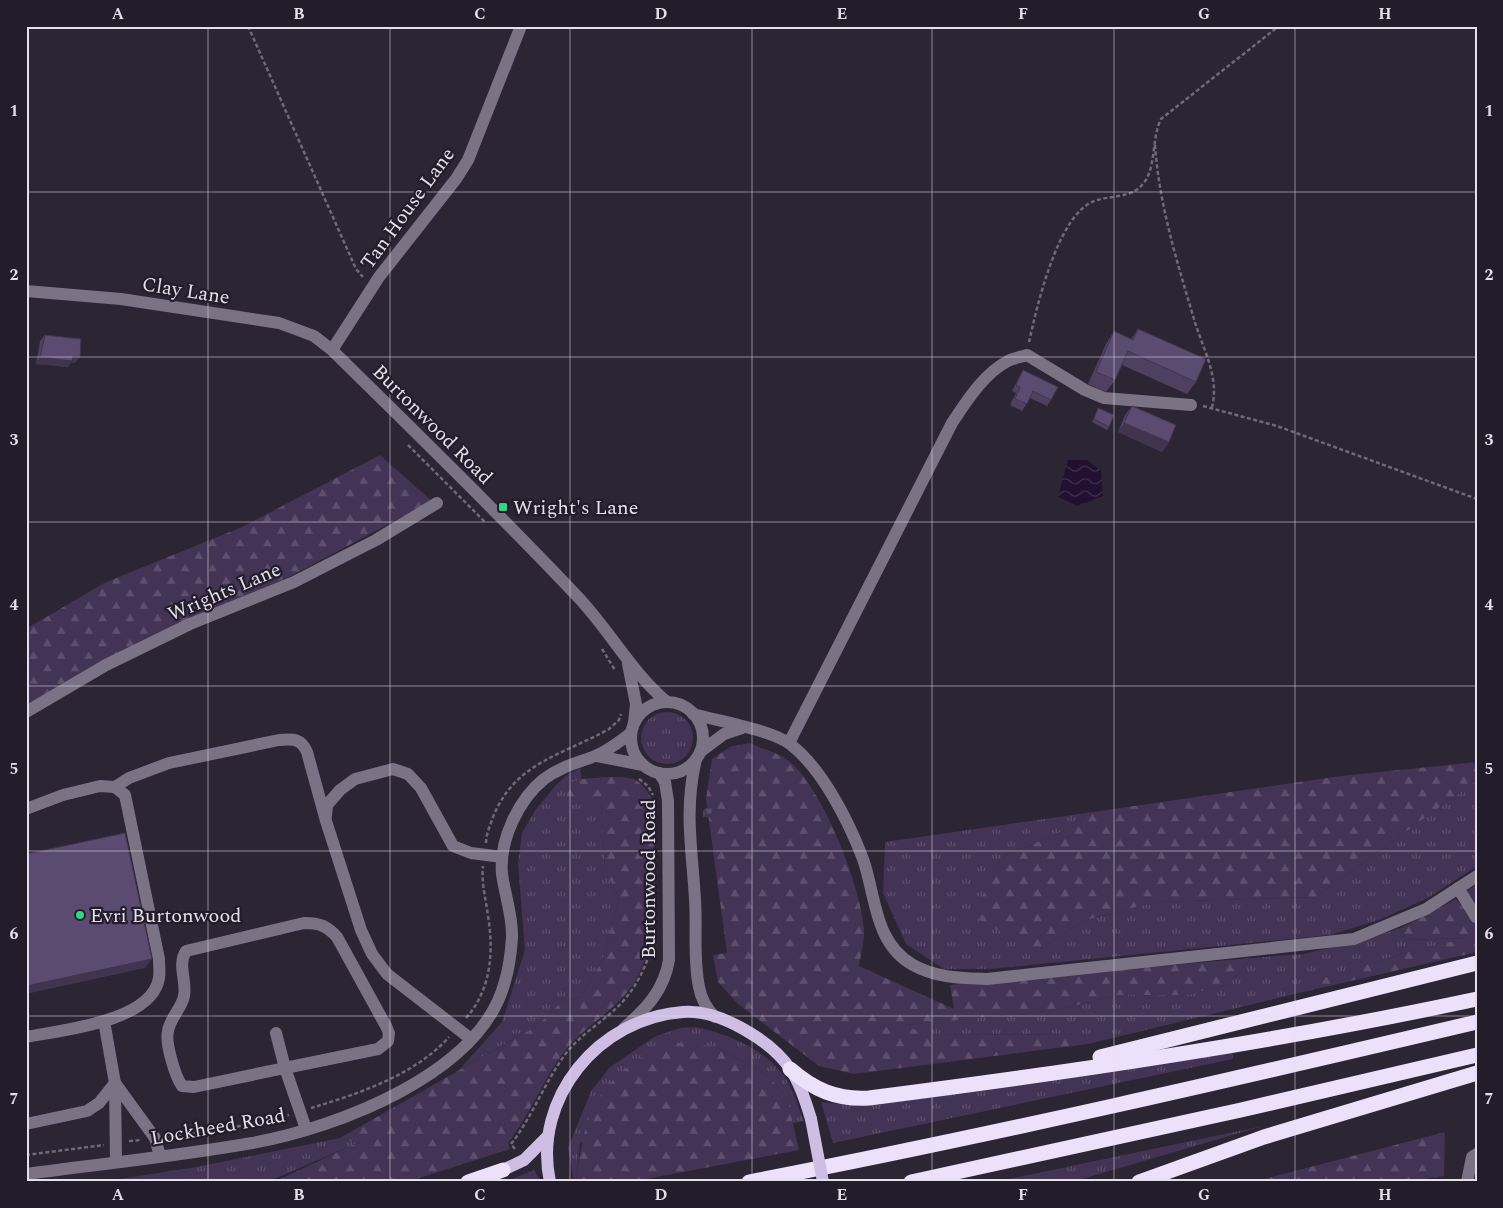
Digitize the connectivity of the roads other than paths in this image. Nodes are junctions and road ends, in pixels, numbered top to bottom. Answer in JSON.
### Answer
{"nodes":[{"id":1,"x":521,"y":26,"type":"edge"},
{"id":2,"x":26,"y":291,"type":"edge"},
{"id":3,"x":332,"y":350,"type":"junction"},
{"id":4,"x":1192,"y":405,"type":"road end"},
{"id":5,"x":437,"y":503,"type":"dead end"},
{"id":6,"x":626,"y":659,"type":"junction"},
{"id":7,"x":667,"y":702,"type":"junction"},
{"id":8,"x":26,"y":712,"type":"edge"},
{"id":9,"x":693,"y":714,"type":"junction"},
{"id":10,"x":633,"y":728,"type":"junction"},
{"id":11,"x":742,"y":728,"type":"junction"},
{"id":12,"x":789,"y":743,"type":"junction"},
{"id":13,"x":698,"y":755,"type":"junction"},
{"id":14,"x":597,"y":756,"type":"junction"},
{"id":15,"x":643,"y":765,"type":"junction"},
{"id":16,"x":660,"y":773,"type":"junction"},
{"id":17,"x":115,"y":787,"type":"junction"},
{"id":18,"x":26,"y":810,"type":"edge"},
{"id":19,"x":326,"y":821,"type":"junction"},
{"id":20,"x":502,"y":858,"type":"junction"},
{"id":21,"x":1477,"y":876,"type":"edge"},
{"id":22,"x":1458,"y":888,"type":"junction"},
{"id":23,"x":1476,"y":917,"type":"edge"},
{"id":24,"x":1477,"y":963,"type":"edge"},
{"id":25,"x":1477,"y":1000,"type":"edge"},
{"id":26,"x":715,"y":1017,"type":"junction"},
{"id":27,"x":104,"y":1021,"type":"junction"},
{"id":28,"x":1477,"y":1022,"type":"edge"},
{"id":29,"x":622,"y":1030,"type":"junction"},
{"id":30,"x":276,"y":1034,"type":"dead end"},
{"id":31,"x":26,"y":1037,"type":"edge"},
{"id":32,"x":471,"y":1039,"type":"junction"},
{"id":33,"x":1477,"y":1055,"type":"edge"},
{"id":34,"x":285,"y":1068,"type":"junction"},
{"id":35,"x":790,"y":1069,"type":"junction"},
{"id":36,"x":1477,"y":1073,"type":"edge"},
{"id":37,"x":1009,"y":1080,"type":"junction"},
{"id":38,"x":115,"y":1083,"type":"junction"},
{"id":39,"x":26,"y":1124,"type":"edge"},
{"id":40,"x":306,"y":1129,"type":"junction"},
{"id":41,"x":548,"y":1136,"type":"junction"},
{"id":42,"x":1477,"y":1154,"type":"edge"},
{"id":43,"x":160,"y":1156,"type":"junction"},
{"id":44,"x":116,"y":1162,"type":"junction"},
{"id":45,"x":503,"y":1170,"type":"joint"},
{"id":46,"x":26,"y":1174,"type":"edge"},
{"id":47,"x":468,"y":1182,"type":"edge"},
{"id":48,"x":550,"y":1182,"type":"edge"},
{"id":49,"x":749,"y":1182,"type":"edge"},
{"id":50,"x":823,"y":1182,"type":"edge"},
{"id":51,"x":911,"y":1182,"type":"edge"},
{"id":52,"x":1140,"y":1182,"type":"edge"},
{"id":53,"x":1467,"y":1182,"type":"edge"}],
"edges":[{"from":1,"to":3,"type":"street","name":"Tan House Lane"},
{"from":2,"to":3,"type":"street","name":"Clay Lane"},
{"from":3,"to":6,"type":"street","name":"Burtonwood Road"},
{"from":4,"to":12,"type":"street"},
{"from":5,"to":8,"type":"street","name":"Wrights Lane"},
{"from":6,"to":7,"type":"street","name":"Burtonwood Road"},
{"from":6,"to":10,"type":"street","name":"Burtonwood Road"},
{"from":7,"to":9,"type":"street"},
{"from":7,"to":10,"type":"street"},
{"from":9,"to":11,"type":"street"},
{"from":9,"to":13,"type":"street"},
{"from":10,"to":14,"type":"street","name":"Lockheed Road"},
{"from":10,"to":15,"type":"street"},
{"from":11,"to":12,"type":"street"},
{"from":11,"to":13,"type":"street"},
{"from":12,"to":22,"type":"street"},
{"from":13,"to":16,"type":"street"},
{"from":13,"to":26,"type":"street","name":"Burtonwood Road"},
{"from":14,"to":15,"type":"street","name":"Lockheed Road"},
{"from":14,"to":20,"type":"street","name":"Lockheed Road"},
{"from":15,"to":16,"type":"street"},
{"from":16,"to":29,"type":"street","name":"Burtonwood Road"},
{"from":17,"to":18,"type":"street"},
{"from":17,"to":19,"type":"street"},
{"from":17,"to":27,"type":"street"},
{"from":19,"to":20,"type":"street"},
{"from":19,"to":32,"type":"street"},
{"from":20,"to":32,"type":"street","name":"Lockheed Road"},
{"from":21,"to":22,"type":"street"},
{"from":22,"to":23,"type":"street"},
{"from":24,"to":37,"type":"highway"},
{"from":25,"to":37,"type":"highway"},
{"from":26,"to":29,"type":"main road"},
{"from":26,"to":35,"type":"main road"},
{"from":27,"to":31,"type":"street"},
{"from":27,"to":38,"type":"street"},
{"from":28,"to":49,"type":"highway"},
{"from":29,"to":41,"type":"main road"},
{"from":30,"to":34,"type":"street"},
{"from":32,"to":40,"type":"street","name":"Lockheed Road"},
{"from":33,"to":51,"type":"highway"},
{"from":34,"to":34,"type":"street"},
{"from":34,"to":40,"type":"street"},
{"from":35,"to":37,"type":"highway"},
{"from":35,"to":50,"type":"main road","bridge":true},
{"from":36,"to":52,"type":"highway"},
{"from":38,"to":39,"type":"street"},
{"from":38,"to":43,"type":"street"},
{"from":38,"to":44,"type":"street"},
{"from":40,"to":43,"type":"street","name":"Lockheed Road"},
{"from":41,"to":45,"type":"main road"},
{"from":41,"to":48,"type":"main road"},
{"from":42,"to":53,"type":"street"},
{"from":43,"to":44,"type":"street","name":"Lockheed Road"},
{"from":44,"to":46,"type":"street","name":"Lockheed Road"},
{"from":45,"to":47,"type":"highway"}]}
